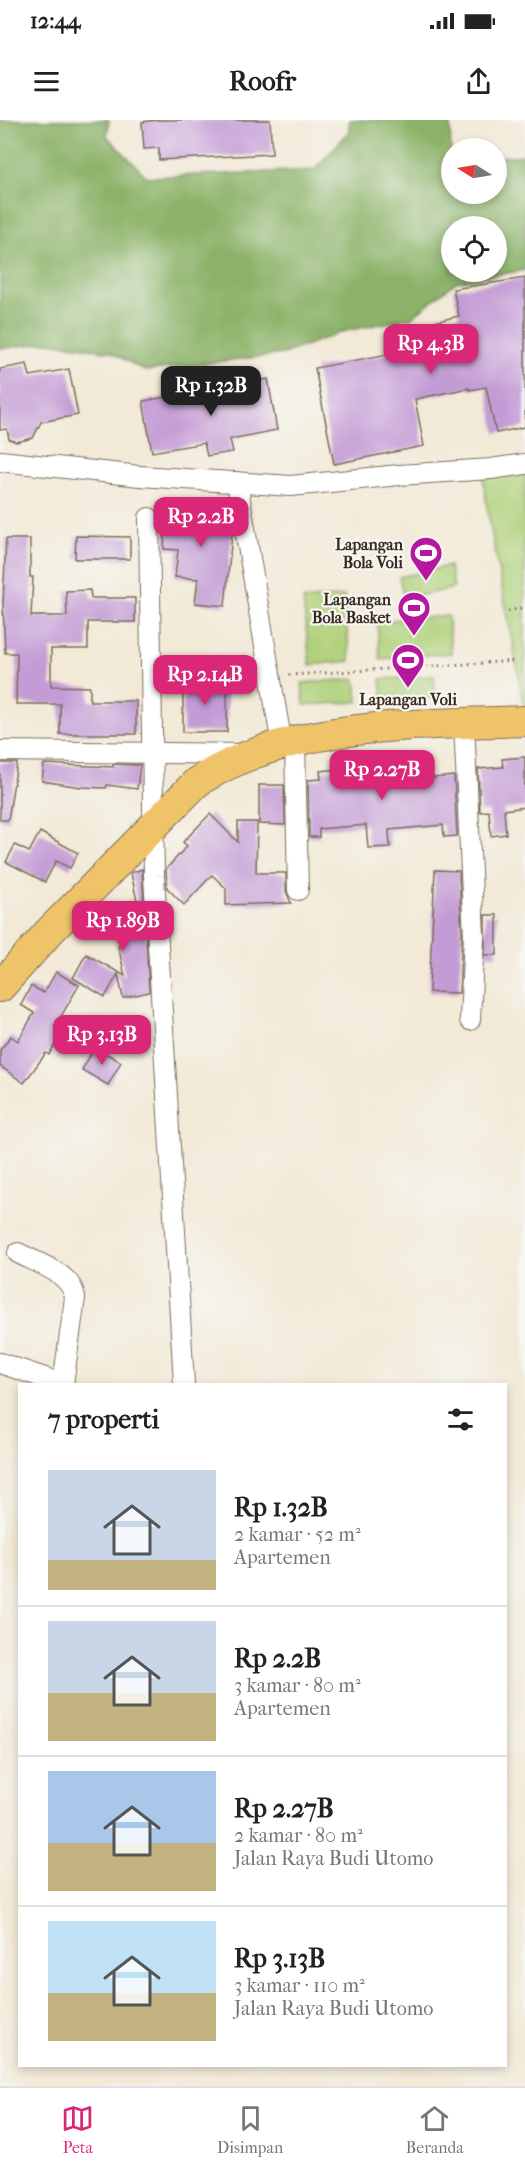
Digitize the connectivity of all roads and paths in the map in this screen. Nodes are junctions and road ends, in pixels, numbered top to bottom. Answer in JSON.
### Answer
{"nodes":[{"id":1,"x":0,"y":461,"type":"edge"},
{"id":2,"x":525,"y":464,"type":"edge"},
{"id":3,"x":237,"y":482,"type":"junction"},
{"id":4,"x":149,"y":518,"type":"dead end"},
{"id":5,"x":525,"y":607,"type":"edge"},
{"id":6,"x":508,"y":611,"type":"dead end"},
{"id":7,"x":515,"y":661,"type":"dead end"},
{"id":8,"x":272,"y":676,"type":"junction"},
{"id":9,"x":525,"y":721,"type":"edge"},
{"id":10,"x":464,"y":723,"type":"junction"},
{"id":11,"x":289,"y":743,"type":"junction"},
{"id":12,"x":0,"y":751,"type":"edge"},
{"id":13,"x":152,"y":751,"type":"junction"},
{"id":14,"x":248,"y":754,"type":"junction"},
{"id":15,"x":154,"y":827,"type":"junction"},
{"id":16,"x":298,"y":890,"type":"dead end"},
{"id":17,"x":0,"y":987,"type":"edge"},
{"id":18,"x":470,"y":1020,"type":"dead end"},
{"id":19,"x":18,"y":1253,"type":"dead end"},
{"id":20,"x":0,"y":1363,"type":"edge"},
{"id":21,"x":60,"y":1383,"type":"edge"},
{"id":22,"x":63,"y":1383,"type":"edge"},
{"id":23,"x":184,"y":1383,"type":"edge"}],
"edges":[{"from":1,"to":3,"type":"street"},
{"from":2,"to":3,"type":"street"},
{"from":3,"to":8,"type":"street"},
{"from":4,"to":13,"type":"street"},
{"from":5,"to":6,"type":"path"},
{"from":7,"to":8,"type":"path"},
{"from":8,"to":11,"type":"street"},
{"from":9,"to":10,"type":"highway"},
{"from":10,"to":11,"type":"highway"},
{"from":10,"to":18,"type":"street"},
{"from":11,"to":14,"type":"highway"},
{"from":11,"to":16,"type":"street"},
{"from":12,"to":13,"type":"street"},
{"from":13,"to":14,"type":"street"},
{"from":13,"to":15,"type":"street"},
{"from":14,"to":15,"type":"highway"},
{"from":15,"to":17,"type":"highway"},
{"from":15,"to":23,"type":"street"},
{"from":19,"to":22,"type":"street"},
{"from":20,"to":21,"type":"street"}]}
